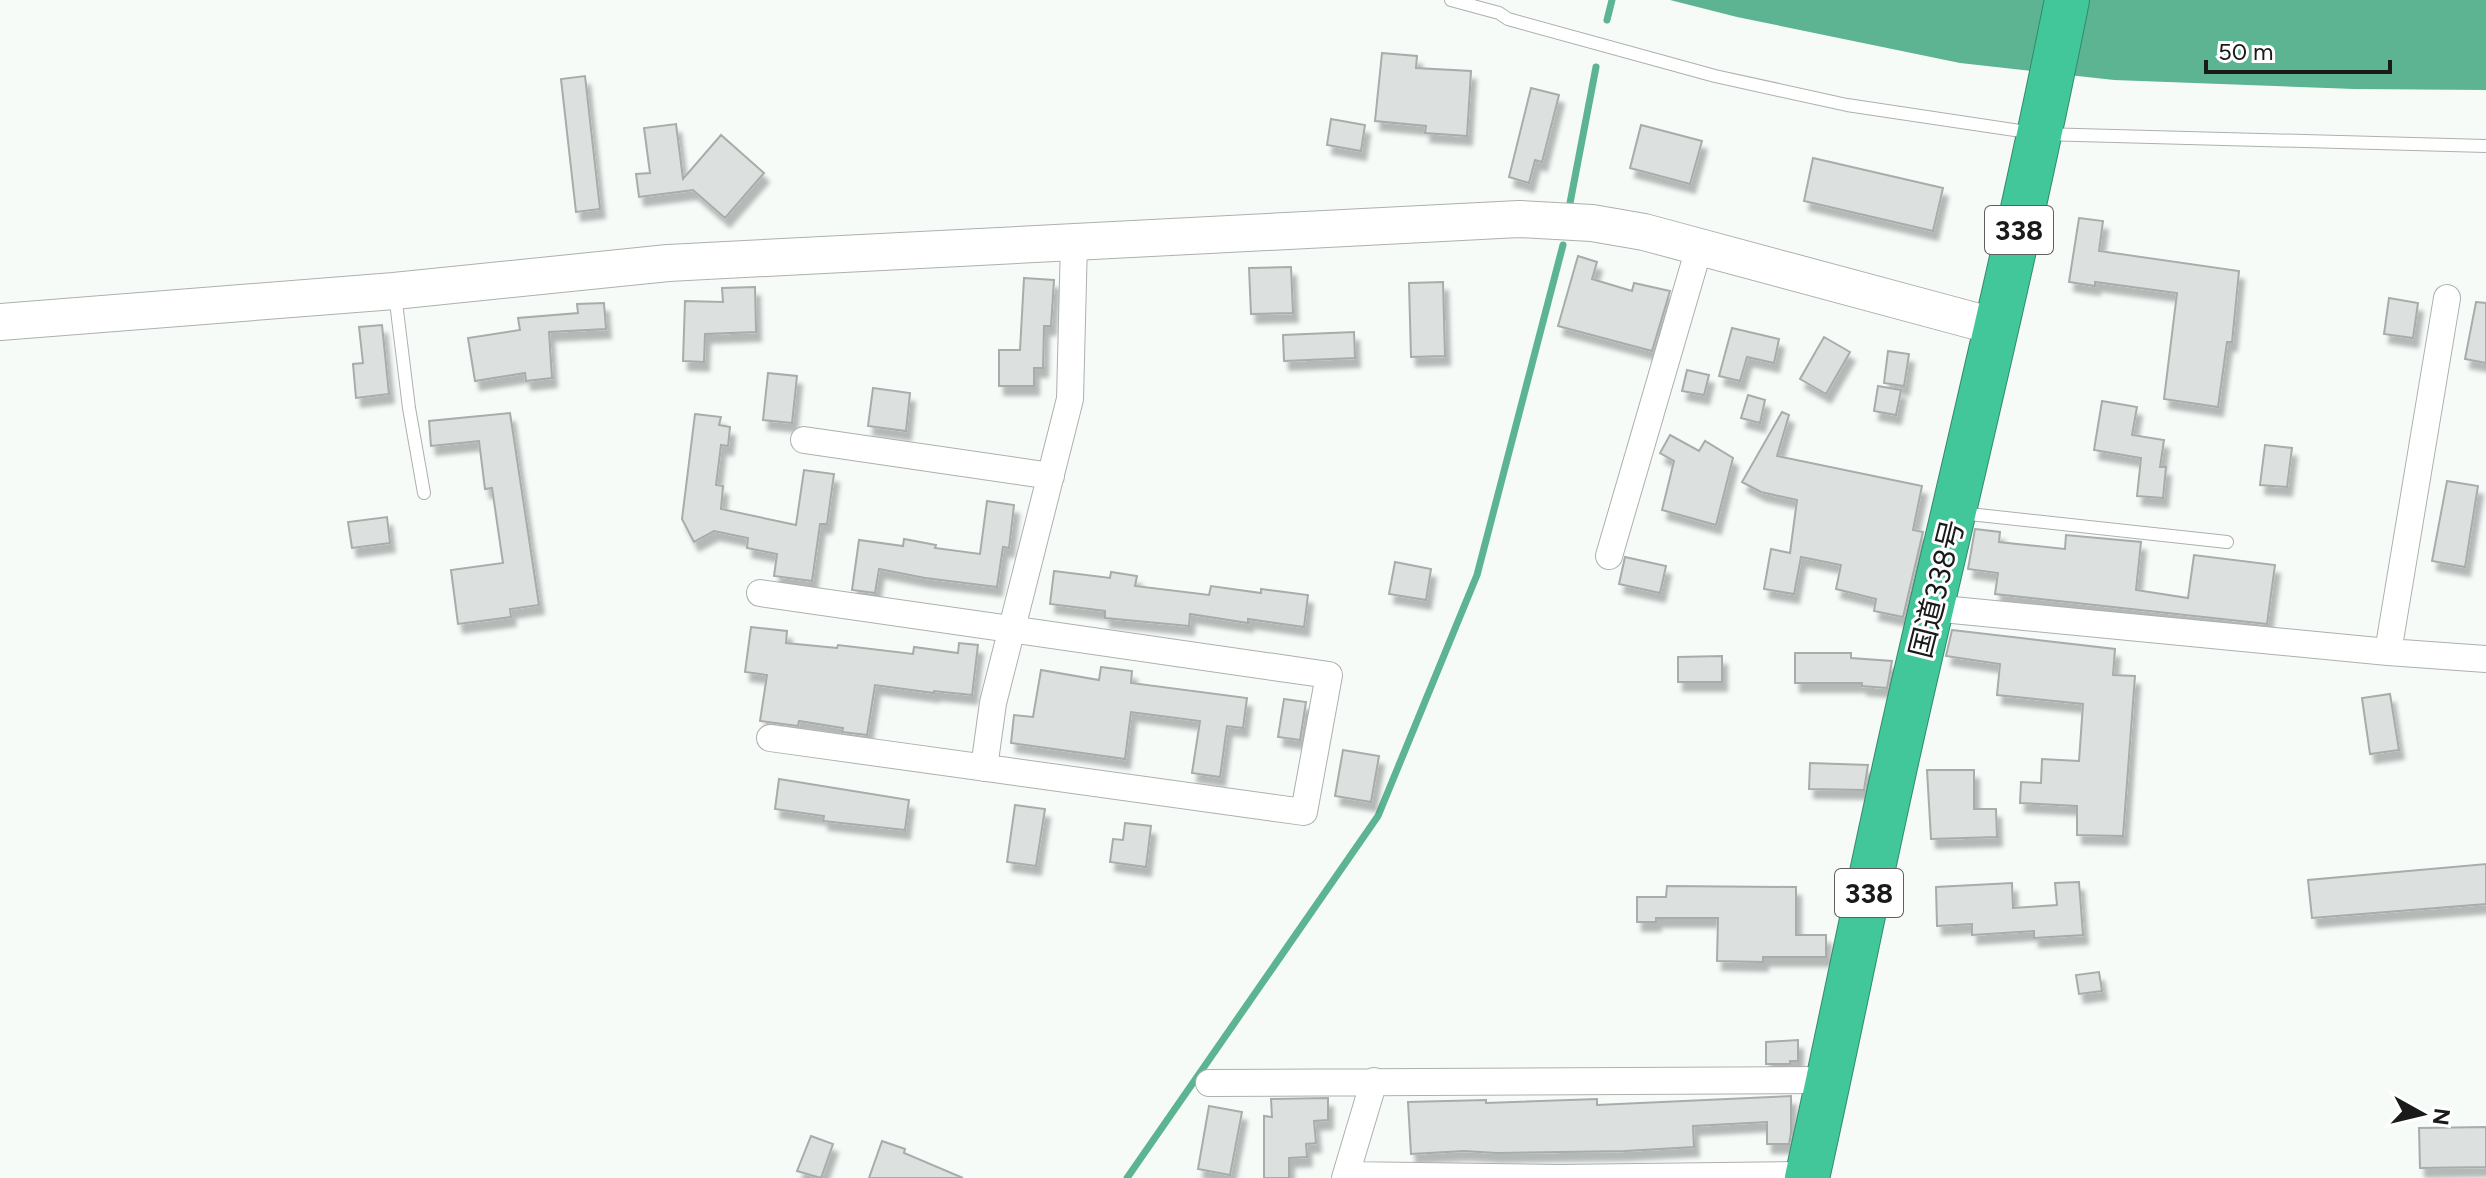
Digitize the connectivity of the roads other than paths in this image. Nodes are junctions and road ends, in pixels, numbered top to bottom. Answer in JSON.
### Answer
{"nodes":[{"id":1,"x":1451,"y":0,"type":"edge"},
{"id":2,"x":2067,"y":0,"type":"edge"},
{"id":3,"x":2042,"y":124,"type":"junction"},
{"id":4,"x":2486,"y":146,"type":"edge"},
{"id":5,"x":1074,"y":242,"type":"junction"},
{"id":6,"x":1699,"y":248,"type":"junction"},
{"id":7,"x":394,"y":291,"type":"junction"},
{"id":8,"x":2447,"y":298,"type":"dead end"},
{"id":9,"x":0,"y":322,"type":"edge"},
{"id":10,"x":1997,"y":327,"type":"junction"},
{"id":11,"x":804,"y":440,"type":"dead end"},
{"id":12,"x":1051,"y":476,"type":"junction"},
{"id":13,"x":424,"y":493,"type":"dead end"},
{"id":14,"x":1955,"y":513,"type":"junction"},
{"id":15,"x":2227,"y":542,"type":"dead end"},
{"id":16,"x":1609,"y":556,"type":"dead end"},
{"id":17,"x":760,"y":593,"type":"dead end"},
{"id":18,"x":1932,"y":608,"type":"junction"},
{"id":19,"x":1014,"y":628,"type":"junction"},
{"id":20,"x":2388,"y":652,"type":"junction"},
{"id":21,"x":2486,"y":659,"type":"edge"},
{"id":22,"x":770,"y":738,"type":"dead end"},
{"id":23,"x":984,"y":768,"type":"junction"},
{"id":24,"x":1829,"y":1080,"type":"junction"},
{"id":25,"x":1374,"y":1081,"type":"junction"},
{"id":26,"x":1209,"y":1083,"type":"dead end"},
{"id":27,"x":1346,"y":1177,"type":"edge"},
{"id":28,"x":1808,"y":1177,"type":"edge"},
{"id":29,"x":1559,"y":1178,"type":"edge"}],
"edges":[{"from":1,"to":3,"type":"lane"},
{"from":2,"to":3,"type":"highway","name":"国道338号","number":"338"},
{"from":3,"to":4,"type":"lane"},
{"from":3,"to":10,"type":"highway","name":"国道338号","number":"338"},
{"from":5,"to":6,"type":"street"},
{"from":5,"to":7,"type":"street"},
{"from":5,"to":12,"type":"street"},
{"from":6,"to":10,"type":"street"},
{"from":6,"to":16,"type":"street"},
{"from":7,"to":9,"type":"street"},
{"from":7,"to":13,"type":"lane"},
{"from":8,"to":20,"type":"street"},
{"from":10,"to":14,"type":"highway","name":"国道338号","number":"338"},
{"from":11,"to":12,"type":"street"},
{"from":12,"to":19,"type":"street"},
{"from":14,"to":15,"type":"lane"},
{"from":14,"to":18,"type":"highway","name":"国道338号","number":"338"},
{"from":17,"to":19,"type":"street"},
{"from":18,"to":20,"type":"street"},
{"from":18,"to":24,"type":"highway","name":"国道338号","number":"338"},
{"from":19,"to":23,"type":"street"},
{"from":19,"to":23,"type":"street"},
{"from":20,"to":21,"type":"street"},
{"from":22,"to":23,"type":"street"},
{"from":24,"to":25,"type":"street"},
{"from":24,"to":28,"type":"highway","name":"国道338号","number":"338"},
{"from":25,"to":26,"type":"street"},
{"from":25,"to":27,"type":"street"},
{"from":27,"to":29,"type":"street"},
{"from":28,"to":29,"type":"street"}]}
